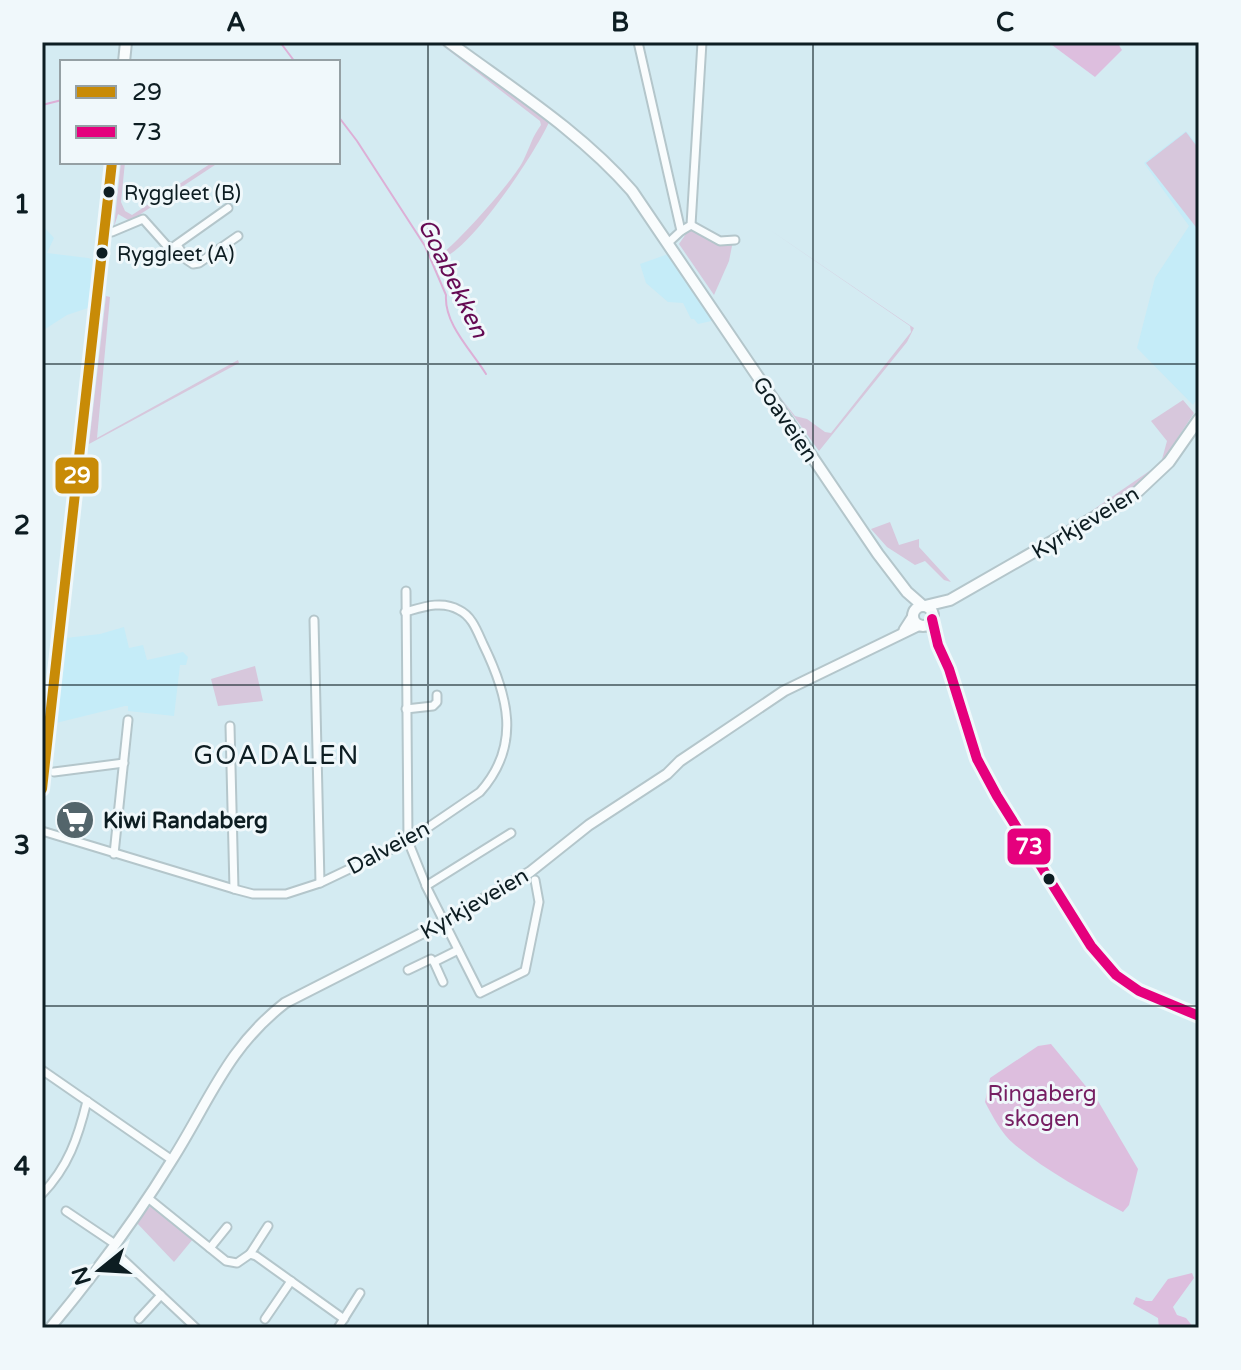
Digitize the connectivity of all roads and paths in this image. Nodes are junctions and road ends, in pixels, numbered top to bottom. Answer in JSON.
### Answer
{"nodes":[{"id":1,"x":449,"y":42,"type":"edge"},
{"id":2,"x":638,"y":42,"type":"edge"},
{"id":3,"x":702,"y":42,"type":"edge"},
{"id":4,"x":112,"y":164,"type":"edge"},
{"id":5,"x":228,"y":208,"type":"dead end"},
{"id":6,"x":691,"y":225,"type":"junction"},
{"id":7,"x":104,"y":231,"type":"junction"},
{"id":8,"x":681,"y":231,"type":"junction"},
{"id":9,"x":238,"y":236,"type":"dead end"},
{"id":10,"x":735,"y":240,"type":"dead end"},
{"id":11,"x":668,"y":243,"type":"junction"},
{"id":12,"x":177,"y":245,"type":"junction"},
{"id":13,"x":1199,"y":419,"type":"edge"},
{"id":14,"x":406,"y":591,"type":"dead end"},
{"id":15,"x":950,"y":600,"type":"junction"},
{"id":16,"x":405,"y":612,"type":"junction"},
{"id":17,"x":919,"y":615,"type":"junction"},
{"id":18,"x":932,"y":618,"type":"junction"},
{"id":19,"x":314,"y":620,"type":"dead end"},
{"id":20,"x":938,"y":645,"type":"junction"},
{"id":21,"x":437,"y":695,"type":"dead end"},
{"id":22,"x":406,"y":709,"type":"junction"},
{"id":23,"x":128,"y":720,"type":"dead end"},
{"id":24,"x":230,"y":726,"type":"dead end"},
{"id":25,"x":124,"y":763,"type":"junction"},
{"id":26,"x":54,"y":772,"type":"dead end"},
{"id":27,"x":42,"y":789,"type":"edge"},
{"id":28,"x":42,"y":831,"type":"edge"},
{"id":29,"x":511,"y":833,"type":"dead end"},
{"id":30,"x":408,"y":841,"type":"junction"},
{"id":31,"x":114,"y":854,"type":"junction"},
{"id":32,"x":535,"y":880,"type":"dead end"},
{"id":33,"x":320,"y":883,"type":"junction"},
{"id":34,"x":426,"y":886,"type":"junction"},
{"id":35,"x":234,"y":889,"type":"junction"},
{"id":36,"x":444,"y":922,"type":"junction"},
{"id":37,"x":458,"y":950,"type":"junction"},
{"id":38,"x":434,"y":962,"type":"junction"},
{"id":39,"x":408,"y":970,"type":"dead end"},
{"id":40,"x":443,"y":982,"type":"dead end"},
{"id":41,"x":1199,"y":1016,"type":"edge"},
{"id":42,"x":42,"y":1070,"type":"edge"},
{"id":43,"x":87,"y":1101,"type":"junction"},
{"id":44,"x":172,"y":1160,"type":"junction"},
{"id":45,"x":42,"y":1194,"type":"edge"},
{"id":46,"x":148,"y":1198,"type":"junction"},
{"id":47,"x":66,"y":1211,"type":"dead end"},
{"id":48,"x":268,"y":1226,"type":"dead end"},
{"id":49,"x":227,"y":1227,"type":"dead end"},
{"id":50,"x":113,"y":1247,"type":"junction"},
{"id":51,"x":210,"y":1248,"type":"junction"},
{"id":52,"x":250,"y":1254,"type":"junction"},
{"id":53,"x":291,"y":1281,"type":"junction"},
{"id":54,"x":360,"y":1293,"type":"dead end"},
{"id":55,"x":161,"y":1295,"type":"junction"},
{"id":56,"x":139,"y":1319,"type":"dead end"},
{"id":57,"x":265,"y":1319,"type":"dead end"},
{"id":58,"x":344,"y":1319,"type":"junction"},
{"id":59,"x":50,"y":1328,"type":"edge"},
{"id":60,"x":196,"y":1328,"type":"edge"},
{"id":61,"x":338,"y":1328,"type":"edge"}],
"edges":[{"from":1,"to":11,"type":"main road","name":"Goaveien"},
{"from":2,"to":8,"type":"street"},
{"from":3,"to":6,"type":"street"},
{"from":4,"to":7,"type":"main road"},
{"from":5,"to":12,"type":"street"},
{"from":6,"to":8,"type":"street"},
{"from":6,"to":10,"type":"street"},
{"from":7,"to":12,"type":"street"},
{"from":7,"to":27,"type":"main road"},
{"from":8,"to":11,"type":"street"},
{"from":9,"to":12,"type":"street"},
{"from":11,"to":17,"type":"main road","name":"Goaveien"},
{"from":13,"to":15,"type":"main road","name":"Kyrkjeveien"},
{"from":14,"to":16,"type":"street"},
{"from":15,"to":17,"type":"main road","name":"Kyrkjeveien"},
{"from":15,"to":18,"type":"main road","name":"Kyrkjeveien"},
{"from":16,"to":22,"type":"street"},
{"from":16,"to":30,"type":"street","name":"Dalveien"},
{"from":17,"to":18,"type":"main road","name":"Goaveien"},
{"from":17,"to":20,"type":"main road","name":"Goaveien"},
{"from":17,"to":36,"type":"street","name":"Kyrkjeveien"},
{"from":18,"to":20,"type":"main road","name":"Goaveien"},
{"from":19,"to":33,"type":"street"},
{"from":20,"to":41,"type":"main road","name":"Goaveien"},
{"from":21,"to":22,"type":"street"},
{"from":22,"to":30,"type":"street"},
{"from":23,"to":25,"type":"street"},
{"from":24,"to":35,"type":"street"},
{"from":25,"to":26,"type":"street"},
{"from":25,"to":31,"type":"street"},
{"from":28,"to":31,"type":"street","name":"Dalveien"},
{"from":29,"to":34,"type":"street"},
{"from":30,"to":33,"type":"street","name":"Dalveien"},
{"from":30,"to":34,"type":"street"},
{"from":31,"to":35,"type":"street","name":"Dalveien"},
{"from":32,"to":37,"type":"street"},
{"from":33,"to":35,"type":"street","name":"Dalveien"},
{"from":34,"to":36,"type":"street"},
{"from":36,"to":37,"type":"street"},
{"from":36,"to":44,"type":"street","name":"Kyrkjeveien"},
{"from":37,"to":38,"type":"street"},
{"from":38,"to":39,"type":"street"},
{"from":38,"to":40,"type":"street"},
{"from":42,"to":43,"type":"street"},
{"from":43,"to":44,"type":"street"},
{"from":43,"to":45,"type":"street"},
{"from":44,"to":46,"type":"street","name":"Kyrkjeveien"},
{"from":46,"to":50,"type":"street","name":"Kyrkjeveien"},
{"from":46,"to":51,"type":"street"},
{"from":47,"to":50,"type":"street"},
{"from":48,"to":52,"type":"street"},
{"from":49,"to":51,"type":"street"},
{"from":50,"to":55,"type":"street"},
{"from":50,"to":59,"type":"street","name":"Kyrkjeveien"},
{"from":51,"to":52,"type":"street"},
{"from":52,"to":53,"type":"street"},
{"from":53,"to":57,"type":"street"},
{"from":53,"to":58,"type":"street"},
{"from":54,"to":58,"type":"street"},
{"from":55,"to":56,"type":"street"},
{"from":55,"to":60,"type":"street"},
{"from":58,"to":61,"type":"street"}]}
